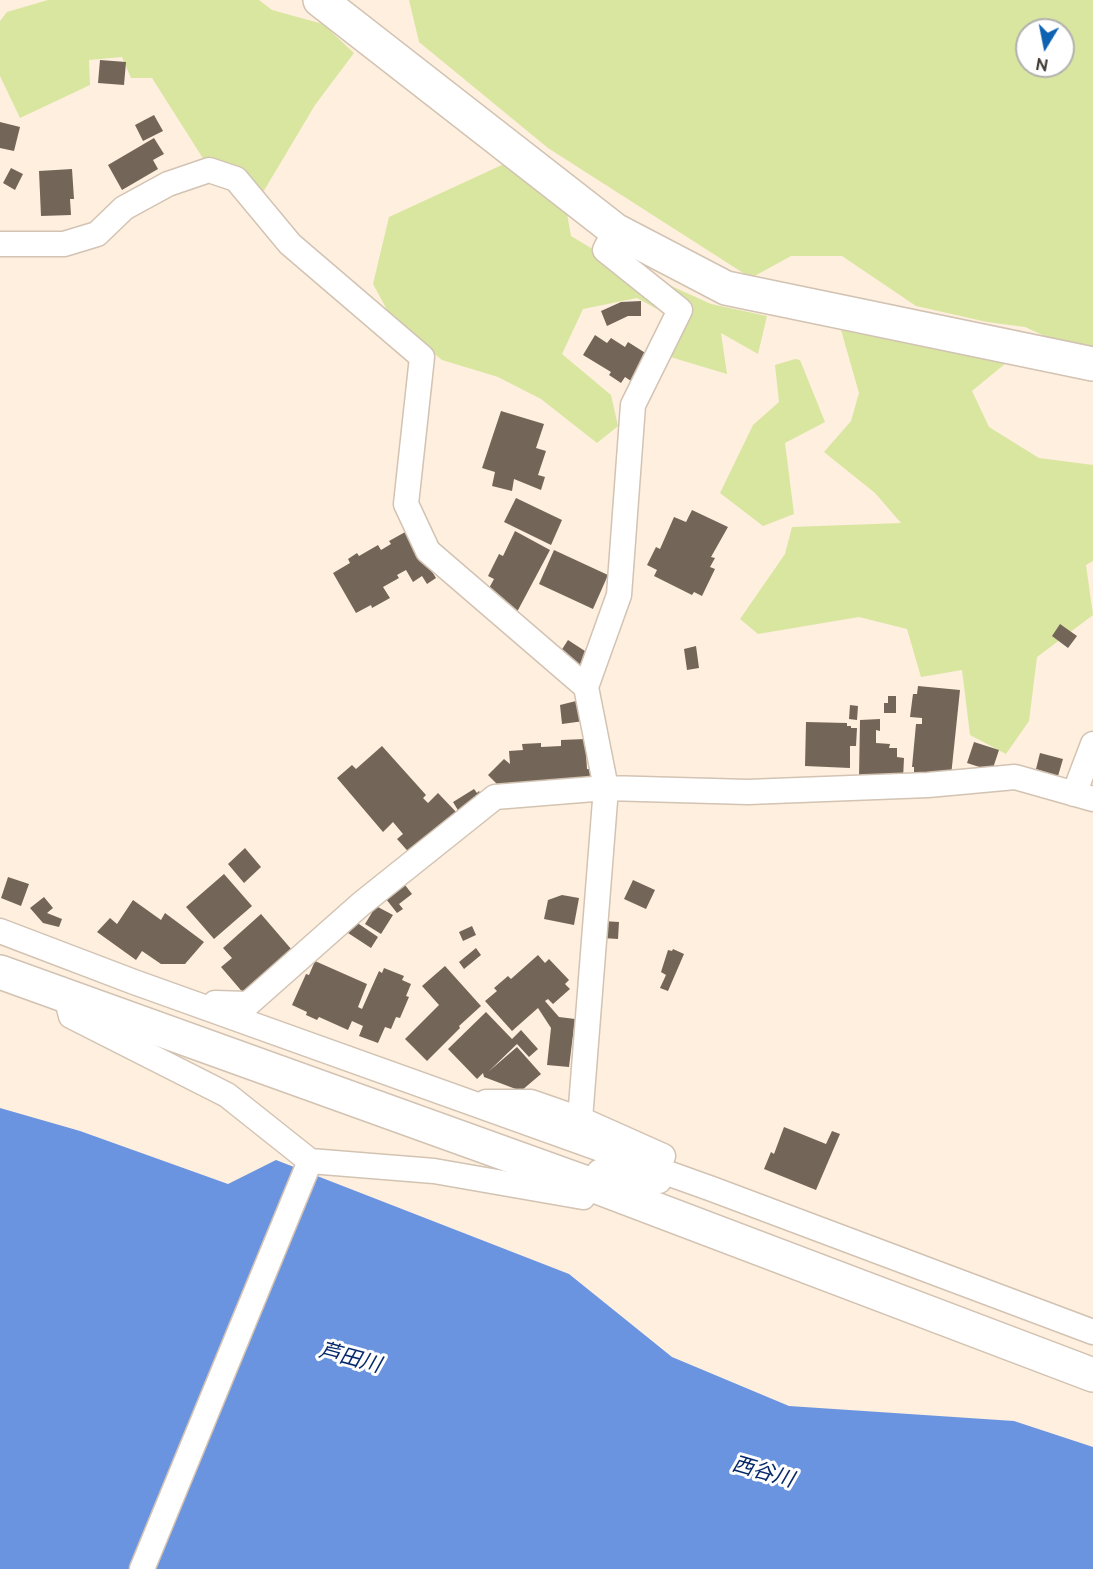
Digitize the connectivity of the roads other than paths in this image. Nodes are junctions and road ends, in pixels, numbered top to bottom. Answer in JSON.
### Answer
{"nodes":[{"id":1,"x":320,"y":0,"type":"edge"},
{"id":2,"x":615,"y":230,"type":"junction"},
{"id":3,"x":0,"y":244,"type":"edge"},
{"id":4,"x":1093,"y":364,"type":"edge"},
{"id":5,"x":586,"y":687,"type":"junction"},
{"id":6,"x":1093,"y":744,"type":"edge"},
{"id":7,"x":606,"y":788,"type":"junction"},
{"id":8,"x":1084,"y":796,"type":"edge"},
{"id":9,"x":0,"y":931,"type":"edge"},
{"id":10,"x":0,"y":972,"type":"edge"},
{"id":11,"x":66,"y":996,"type":"junction"},
{"id":12,"x":190,"y":1002,"type":"junction"},
{"id":13,"x":470,"y":1102,"type":"junction"},
{"id":14,"x":580,"y":1119,"type":"junction"},
{"id":15,"x":310,"y":1161,"type":"junction"},
{"id":16,"x":592,"y":1185,"type":"junction"},
{"id":17,"x":712,"y":1189,"type":"junction"},
{"id":18,"x":1093,"y":1332,"type":"edge"},
{"id":19,"x":1093,"y":1375,"type":"edge"},
{"id":20,"x":142,"y":1569,"type":"edge"}],
"edges":[{"from":1,"to":2,"type":"street"},
{"from":2,"to":4,"type":"street"},
{"from":2,"to":5,"type":"street"},
{"from":3,"to":5,"type":"street"},
{"from":5,"to":7,"type":"street"},
{"from":6,"to":8,"type":"street"},
{"from":7,"to":8,"type":"street"},
{"from":7,"to":12,"type":"street"},
{"from":7,"to":14,"type":"street"},
{"from":9,"to":12,"type":"street"},
{"from":10,"to":11,"type":"street"},
{"from":11,"to":15,"type":"street"},
{"from":11,"to":16,"type":"street"},
{"from":12,"to":13,"type":"street"},
{"from":13,"to":14,"type":"street"},
{"from":13,"to":17,"type":"street"},
{"from":14,"to":17,"type":"street"},
{"from":15,"to":16,"type":"street"},
{"from":15,"to":20,"type":"street"},
{"from":16,"to":17,"type":"street"},
{"from":16,"to":19,"type":"street"},
{"from":17,"to":18,"type":"street"}]}
